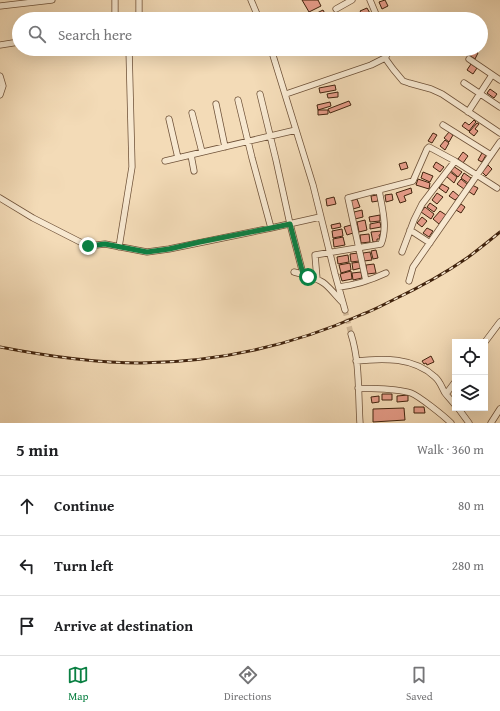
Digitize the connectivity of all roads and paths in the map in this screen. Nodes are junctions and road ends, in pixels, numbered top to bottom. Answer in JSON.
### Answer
{"nodes":[{"id":1,"x":1,"y":0,"type":"edge"},
{"id":2,"x":52,"y":0,"type":"edge"},
{"id":3,"x":115,"y":0,"type":"edge"},
{"id":4,"x":139,"y":0,"type":"edge"},
{"id":5,"x":251,"y":0,"type":"edge"},
{"id":6,"x":352,"y":0,"type":"edge"},
{"id":7,"x":371,"y":0,"type":"edge"},
{"id":8,"x":0,"y":5,"type":"edge"},
{"id":9,"x":336,"y":9,"type":"dead end"},
{"id":10,"x":115,"y":12,"type":"edge"},
{"id":11,"x":139,"y":12,"type":"edge"},
{"id":12,"x":256,"y":12,"type":"edge"},
{"id":13,"x":374,"y":12,"type":"edge"},
{"id":14,"x":12,"y":43,"type":"edge"},
{"id":15,"x":0,"y":44,"type":"edge"},
{"id":16,"x":129,"y":56,"type":"edge"},
{"id":17,"x":273,"y":56,"type":"edge"},
{"id":18,"x":385,"y":58,"type":"joint"},
{"id":19,"x":469,"y":59,"type":"dead end"},
{"id":20,"x":492,"y":75,"type":"junction"},
{"id":21,"x":0,"y":76,"type":"edge"},
{"id":22,"x":500,"y":80,"type":"edge"},
{"id":23,"x":464,"y":83,"type":"dead end"},
{"id":24,"x":260,"y":94,"type":"dead end"},
{"id":25,"x":286,"y":94,"type":"junction"},
{"id":26,"x":480,"y":94,"type":"junction"},
{"id":27,"x":0,"y":95,"type":"edge"},
{"id":28,"x":238,"y":100,"type":"dead end"},
{"id":29,"x":216,"y":104,"type":"dead end"},
{"id":30,"x":500,"y":108,"type":"edge"},
{"id":31,"x":468,"y":112,"type":"junction"},
{"id":32,"x":192,"y":113,"type":"dead end"},
{"id":33,"x":169,"y":118,"type":"dead end"},
{"id":34,"x":443,"y":125,"type":"dead end"},
{"id":35,"x":296,"y":130,"type":"junction"},
{"id":36,"x":500,"y":133,"type":"edge"},
{"id":37,"x":270,"y":136,"type":"junction"},
{"id":38,"x":248,"y":141,"type":"junction"},
{"id":39,"x":500,"y":142,"type":"edge"},
{"id":40,"x":225,"y":147,"type":"junction"},
{"id":41,"x":202,"y":152,"type":"junction"},
{"id":42,"x":191,"y":155,"type":"junction"},
{"id":43,"x":491,"y":155,"type":"junction"},
{"id":44,"x":178,"y":158,"type":"junction"},
{"id":45,"x":165,"y":161,"type":"dead end"},
{"id":46,"x":455,"y":161,"type":"junction"},
{"id":47,"x":194,"y":171,"type":"dead end"},
{"id":48,"x":477,"y":175,"type":"junction"},
{"id":49,"x":497,"y":188,"type":"dead end"},
{"id":50,"x":379,"y":190,"type":"junction"},
{"id":51,"x":0,"y":198,"type":"edge"},
{"id":52,"x":320,"y":217,"type":"junction"},
{"id":53,"x":290,"y":224,"type":"junction"},
{"id":54,"x":271,"y":228,"type":"junction"},
{"id":55,"x":410,"y":230,"type":"junction"},
{"id":56,"x":430,"y":242,"type":"junction"},
{"id":57,"x":119,"y":247,"type":"junction"},
{"id":58,"x":359,"y":248,"type":"junction"},
{"id":59,"x":330,"y":252,"type":"junction"},
{"id":60,"x":402,"y":252,"type":"dead end"},
{"id":61,"x":294,"y":272,"type":"dead end"},
{"id":62,"x":386,"y":273,"type":"dead end"},
{"id":63,"x":303,"y":274,"type":"junction"},
{"id":64,"x":317,"y":279,"type":"junction"},
{"id":65,"x":366,"y":281,"type":"junction"},
{"id":66,"x":409,"y":281,"type":"dead end"},
{"id":67,"x":339,"y":287,"type":"junction"},
{"id":68,"x":500,"y":322,"type":"edge"},
{"id":69,"x":351,"y":334,"type":"tunnel mouth"},
{"id":70,"x":487,"y":339,"type":"edge"},
{"id":71,"x":356,"y":361,"type":"junction"},
{"id":72,"x":452,"y":386,"type":"edge"},
{"id":73,"x":358,"y":388,"type":"junction"},
{"id":74,"x":446,"y":394,"type":"junction"},
{"id":75,"x":452,"y":401,"type":"edge"},
{"id":76,"x":500,"y":409,"type":"edge"},
{"id":77,"x":460,"y":411,"type":"edge"},
{"id":78,"x":498,"y":417,"type":"edge"},
{"id":79,"x":360,"y":423,"type":"edge"},
{"id":80,"x":451,"y":423,"type":"edge"},
{"id":81,"x":469,"y":423,"type":"edge"},
{"id":82,"x":491,"y":423,"type":"edge"}],
"edges":[{"from":1,"to":8,"type":"street"},
{"from":2,"to":8,"type":"street"},
{"from":3,"to":10,"type":"street"},
{"from":4,"to":11,"type":"street"},
{"from":5,"to":12,"type":"street"},
{"from":6,"to":9,"type":"street"},
{"from":7,"to":13,"type":"street"},
{"from":14,"to":15,"type":"street"},
{"from":16,"to":57,"type":"street"},
{"from":17,"to":25,"type":"street"},
{"from":18,"to":25,"type":"street"},
{"from":18,"to":31,"type":"street"},
{"from":19,"to":20,"type":"street"},
{"from":20,"to":22,"type":"street"},
{"from":20,"to":26,"type":"street"},
{"from":21,"to":27,"type":"street"},
{"from":23,"to":26,"type":"street"},
{"from":24,"to":37,"type":"street"},
{"from":25,"to":35,"type":"street"},
{"from":26,"to":30,"type":"street"},
{"from":26,"to":31,"type":"street"},
{"from":28,"to":38,"type":"street"},
{"from":29,"to":40,"type":"street"},
{"from":31,"to":36,"type":"street"},
{"from":32,"to":41,"type":"street"},
{"from":33,"to":44,"type":"street"},
{"from":34,"to":43,"type":"street"},
{"from":35,"to":37,"type":"street"},
{"from":35,"to":52,"type":"street"},
{"from":37,"to":38,"type":"street"},
{"from":37,"to":53,"type":"street"},
{"from":38,"to":40,"type":"street"},
{"from":38,"to":54,"type":"street"},
{"from":39,"to":43,"type":"street"},
{"from":40,"to":41,"type":"street"},
{"from":41,"to":42,"type":"street"},
{"from":42,"to":44,"type":"street"},
{"from":42,"to":47,"type":"street"},
{"from":43,"to":48,"type":"street"},
{"from":44,"to":45,"type":"street"},
{"from":46,"to":48,"type":"street"},
{"from":46,"to":50,"type":"street"},
{"from":46,"to":55,"type":"street"},
{"from":48,"to":49,"type":"street"},
{"from":48,"to":56,"type":"street"},
{"from":50,"to":58,"type":"street"},
{"from":50,"to":58,"type":"street"},
{"from":51,"to":57,"type":"street"},
{"from":52,"to":53,"type":"street"},
{"from":52,"to":59,"type":"street"},
{"from":53,"to":54,"type":"street"},
{"from":53,"to":63,"type":"street"},
{"from":54,"to":57,"type":"street"},
{"from":55,"to":56,"type":"street"},
{"from":55,"to":60,"type":"street"},
{"from":56,"to":66,"type":"street"},
{"from":58,"to":59,"type":"street"},
{"from":58,"to":65,"type":"street"},
{"from":59,"to":64,"type":"street"},
{"from":59,"to":67,"type":"street"},
{"from":61,"to":63,"type":"street"},
{"from":62,"to":65,"type":"street"},
{"from":63,"to":64,"type":"street"},
{"from":64,"to":67,"type":"street"},
{"from":65,"to":67,"type":"street"},
{"from":68,"to":70,"type":"street"},
{"from":69,"to":71,"type":"street"},
{"from":71,"to":73,"type":"street"},
{"from":71,"to":74,"type":"street"},
{"from":72,"to":74,"type":"street"},
{"from":73,"to":79,"type":"street"},
{"from":73,"to":80,"type":"street"},
{"from":74,"to":75,"type":"street"},
{"from":76,"to":78,"type":"street"},
{"from":77,"to":81,"type":"street"},
{"from":78,"to":82,"type":"street"}]}
